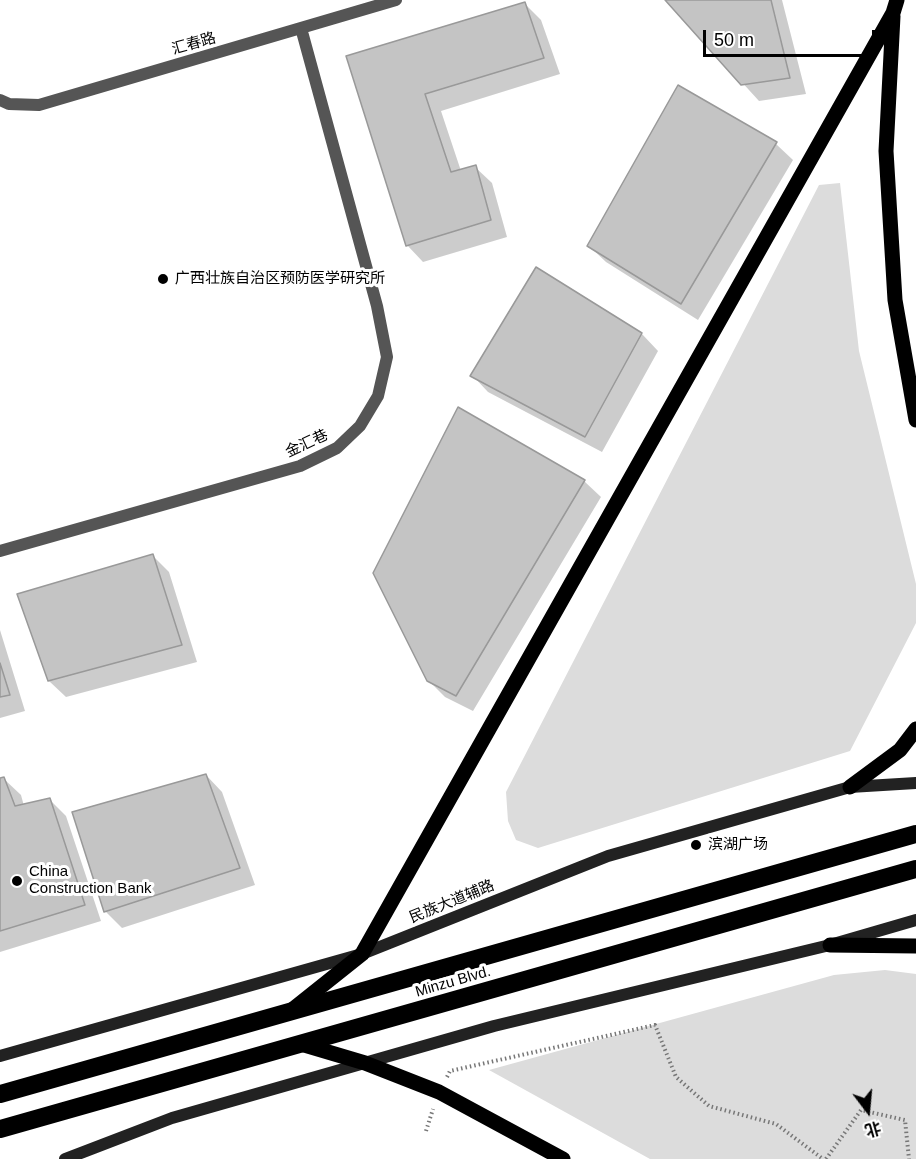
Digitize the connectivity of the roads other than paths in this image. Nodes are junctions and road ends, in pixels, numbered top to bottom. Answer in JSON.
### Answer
{"nodes":[{"id":1,"x":396,"y":0,"type":"edge"},
{"id":2,"x":895,"y":6,"type":"edge"},
{"id":3,"x":300,"y":28,"type":"junction"},
{"id":4,"x":0,"y":100,"type":"edge"},
{"id":5,"x":916,"y":420,"type":"edge"},
{"id":6,"x":0,"y":551,"type":"edge"},
{"id":7,"x":916,"y":729,"type":"edge"},
{"id":8,"x":916,"y":783,"type":"edge"},
{"id":9,"x":850,"y":787,"type":"junction"},
{"id":10,"x":916,"y":834,"type":"edge"},
{"id":11,"x":916,"y":869,"type":"edge"},
{"id":12,"x":916,"y":920,"type":"edge"},
{"id":13,"x":830,"y":945,"type":"junction"},
{"id":14,"x":916,"y":946,"type":"edge"},
{"id":15,"x":362,"y":954,"type":"junction"},
{"id":16,"x":289,"y":1012,"type":"junction"},
{"id":17,"x":301,"y":1044,"type":"junction"},
{"id":18,"x":0,"y":1056,"type":"edge"},
{"id":19,"x":365,"y":1063,"type":"junction"},
{"id":20,"x":0,"y":1094,"type":"edge"},
{"id":21,"x":0,"y":1129,"type":"edge"},
{"id":22,"x":79,"y":1157,"type":"edge"},
{"id":23,"x":65,"y":1159,"type":"edge"},
{"id":24,"x":563,"y":1159,"type":"edge"}],
"edges":[{"from":1,"to":3,"type":"street","name":"汇春路"},
{"from":2,"to":5,"type":"main road"},
{"from":2,"to":15,"type":"main road"},
{"from":3,"to":4,"type":"street","name":"汇春路"},
{"from":3,"to":6,"type":"street","name":"金汇巷"},
{"from":7,"to":9,"type":"main road"},
{"from":8,"to":9,"type":"street","name":"民族大道辅路"},
{"from":9,"to":15,"type":"street","name":"民族大道辅路"},
{"from":10,"to":16,"type":"highway","name":"Minzu Blvd."},
{"from":11,"to":17,"type":"highway","name":"Minzu Blvd."},
{"from":12,"to":13,"type":"street"},
{"from":13,"to":14,"type":"main road"},
{"from":13,"to":19,"type":"street"},
{"from":15,"to":16,"type":"main road"},
{"from":15,"to":18,"type":"street","name":"民族大道辅路"},
{"from":16,"to":20,"type":"highway","name":"Minzu Blvd."},
{"from":17,"to":19,"type":"main road"},
{"from":17,"to":21,"type":"highway","name":"Minzu Blvd."},
{"from":19,"to":22,"type":"street"},
{"from":19,"to":24,"type":"main road"},
{"from":22,"to":23,"type":"street"}]}
